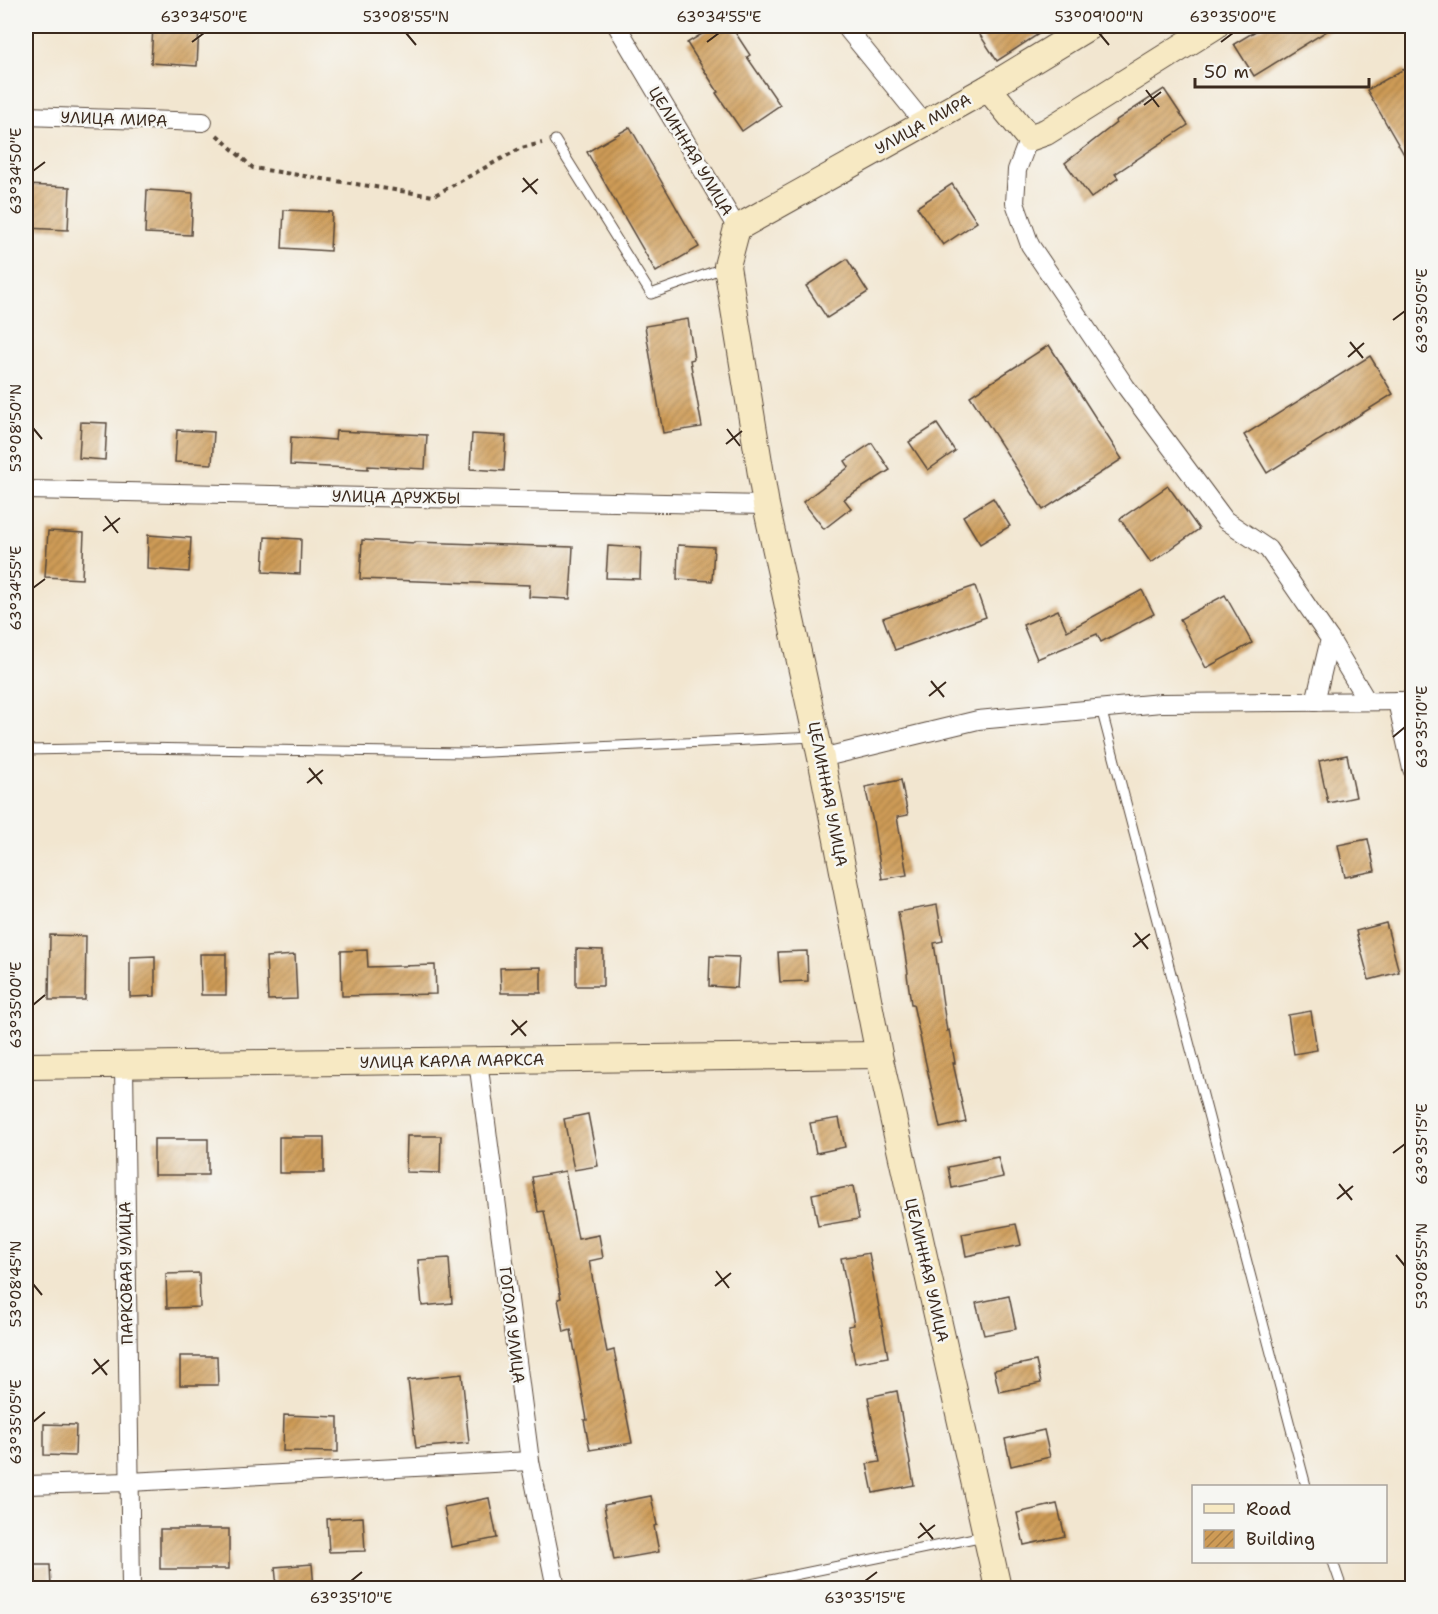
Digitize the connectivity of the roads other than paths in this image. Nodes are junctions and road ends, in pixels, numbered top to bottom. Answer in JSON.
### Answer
{"nodes":[{"id":1,"x":617,"y":26,"type":"edge"},
{"id":2,"x":845,"y":26,"type":"edge"},
{"id":3,"x":1090,"y":26,"type":"edge"},
{"id":4,"x":1215,"y":26,"type":"edge"},
{"id":5,"x":988,"y":88,"type":"junction"},
{"id":6,"x":26,"y":116,"type":"edge"},
{"id":7,"x":203,"y":122,"type":"road end"},
{"id":8,"x":924,"y":123,"type":"junction"},
{"id":9,"x":1029,"y":138,"type":"junction"},
{"id":10,"x":555,"y":140,"type":"road end"},
{"id":11,"x":737,"y":228,"type":"junction"},
{"id":12,"x":727,"y":266,"type":"junction"},
{"id":13,"x":26,"y":490,"type":"edge"},
{"id":14,"x":766,"y":505,"type":"junction"},
{"id":15,"x":1330,"y":639,"type":"junction"},
{"id":16,"x":1367,"y":701,"type":"junction"},
{"id":17,"x":1405,"y":701,"type":"edge"},
{"id":18,"x":1315,"y":702,"type":"junction"},
{"id":19,"x":1101,"y":708,"type":"junction"},
{"id":20,"x":819,"y":747,"type":"junction"},
{"id":21,"x":26,"y":750,"type":"edge"},
{"id":22,"x":1413,"y":769,"type":"edge"},
{"id":23,"x":879,"y":1055,"type":"junction"},
{"id":24,"x":478,"y":1061,"type":"junction"},
{"id":25,"x":124,"y":1065,"type":"junction"},
{"id":26,"x":26,"y":1066,"type":"edge"},
{"id":27,"x":530,"y":1461,"type":"junction"},
{"id":28,"x":129,"y":1482,"type":"junction"},
{"id":29,"x":26,"y":1485,"type":"edge"},
{"id":30,"x":1306,"y":1485,"type":"edge"},
{"id":31,"x":986,"y":1536,"type":"junction"},
{"id":32,"x":1333,"y":1563,"type":"edge"},
{"id":33,"x":131,"y":1588,"type":"edge"},
{"id":34,"x":556,"y":1588,"type":"edge"},
{"id":35,"x":731,"y":1588,"type":"edge"},
{"id":36,"x":998,"y":1588,"type":"edge"},
{"id":37,"x":1342,"y":1588,"type":"edge"}],
"edges":[{"from":1,"to":11,"type":"street","name":"ЦЕЛИННАЯ УЛИЦА"},
{"from":2,"to":8,"type":"street"},
{"from":3,"to":5,"type":"street"},
{"from":4,"to":9,"type":"street"},
{"from":5,"to":8,"type":"street","name":"УЛИЦА МИРА"},
{"from":5,"to":9,"type":"street","name":"УЛИЦА МИРА"},
{"from":6,"to":7,"type":"street","name":"УЛИЦА МИРА"},
{"from":8,"to":11,"type":"street","name":"УЛИЦА МИРА"},
{"from":9,"to":15,"type":"street"},
{"from":10,"to":12,"type":"lane"},
{"from":11,"to":12,"type":"street","name":"ЦЕЛИННАЯ УЛИЦА"},
{"from":12,"to":14,"type":"street","name":"ЦЕЛИННАЯ УЛИЦА"},
{"from":13,"to":14,"type":"street","name":"УЛИЦА ДРУЖБЫ"},
{"from":14,"to":20,"type":"street","name":"ЦЕЛИННАЯ УЛИЦА"},
{"from":15,"to":16,"type":"street"},
{"from":15,"to":18,"type":"street"},
{"from":16,"to":17,"type":"street"},
{"from":16,"to":18,"type":"street"},
{"from":17,"to":22,"type":"street"},
{"from":18,"to":19,"type":"street"},
{"from":19,"to":20,"type":"street"},
{"from":19,"to":30,"type":"lane"},
{"from":20,"to":21,"type":"lane"},
{"from":20,"to":23,"type":"street","name":"ЦЕЛИННАЯ УЛИЦА"},
{"from":23,"to":24,"type":"street","name":"УЛИЦА КАРЛА МАРКСА"},
{"from":23,"to":31,"type":"street","name":"ЦЕЛИННАЯ УЛИЦА"},
{"from":24,"to":25,"type":"street","name":"УЛИЦА КАРЛА МАРКСА"},
{"from":24,"to":27,"type":"street","name":"ГОГОЛЯ УЛИЦА"},
{"from":25,"to":26,"type":"street","name":"УЛИЦА КАРЛА МАРКСА"},
{"from":25,"to":28,"type":"street","name":"ПАРКОВАЯ УЛИЦА"},
{"from":27,"to":28,"type":"street"},
{"from":27,"to":34,"type":"street","name":"ГОГОЛЯ УЛИЦА"},
{"from":28,"to":29,"type":"street"},
{"from":28,"to":33,"type":"street","name":"ПАРКОВАЯ УЛИЦА"},
{"from":31,"to":35,"type":"lane"},
{"from":31,"to":36,"type":"street","name":"ЦЕЛИННАЯ УЛИЦА"},
{"from":32,"to":37,"type":"lane"}]}
